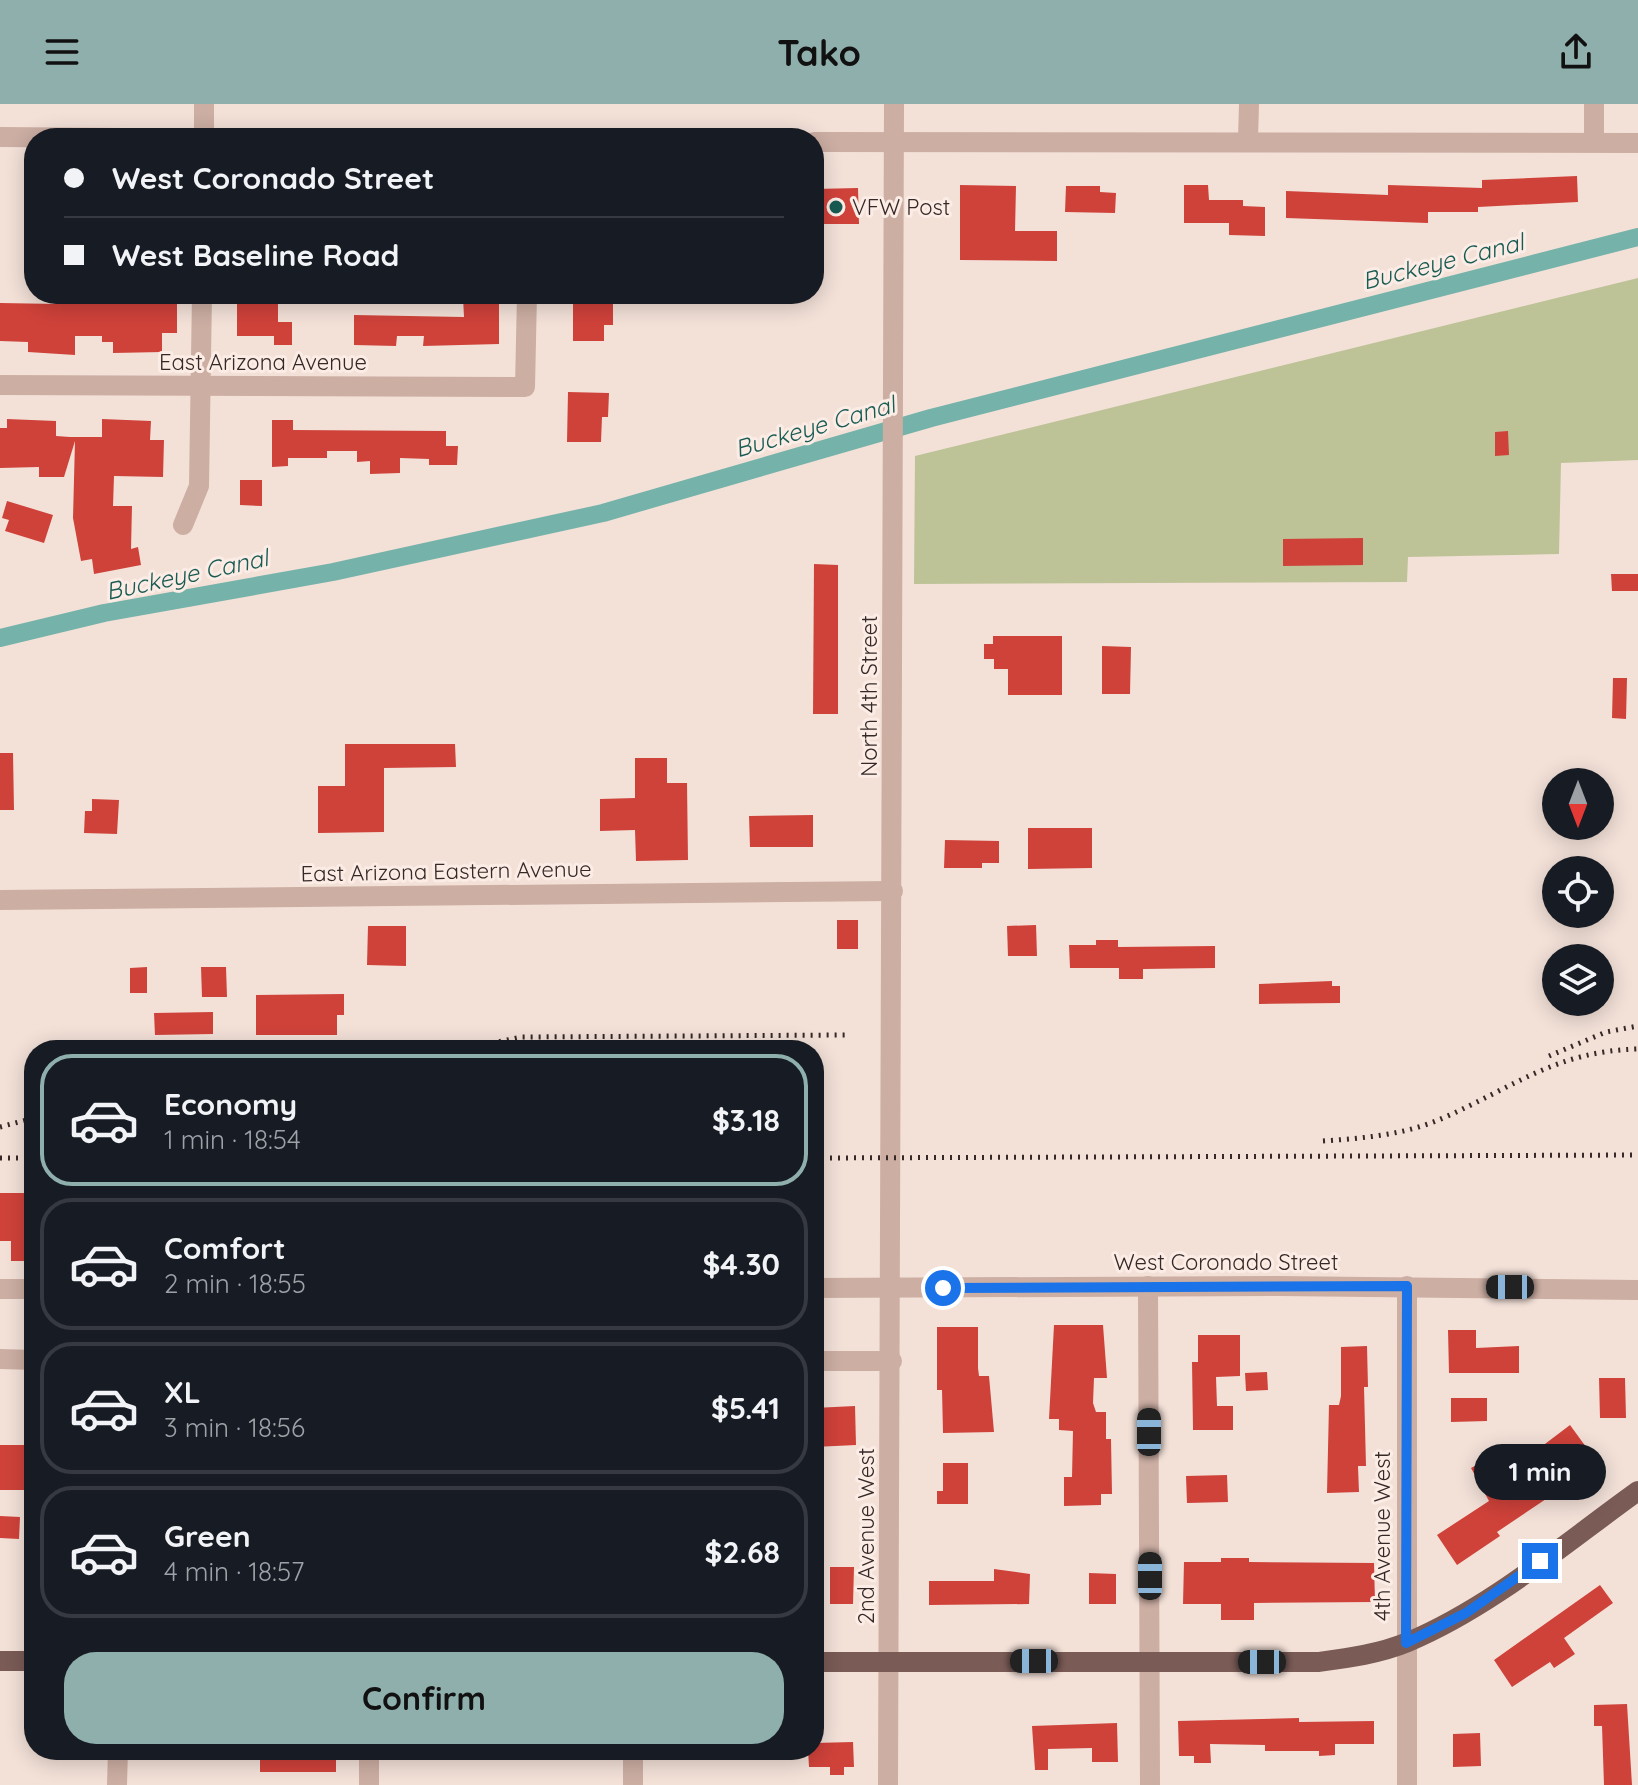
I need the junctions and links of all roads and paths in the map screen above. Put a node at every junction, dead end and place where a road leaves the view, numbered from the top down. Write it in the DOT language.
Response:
graph roads {
  1 [pos="204,104"];
  2 [pos="894,104"];
  3 [pos="1249,104"];
  4 [pos="1594,104"];
  5 [pos="204,128"];
  6 [pos="0,137"];
  7 [pos="24,137"];
  8 [pos="1248,140"];
  9 [pos="824,142"];
  10 [pos="894,142"];
  11 [pos="1594,142"];
  12 [pos="1638,143"];
  13 [pos="202,304"];
  14 [pos="527,304"];
  15 [pos="0,385"];
  16 [pos="201,386"];
  17 [pos="183,525"];
  18 [pos="893,891"];
  19 [pos="0,900"];
  20 [pos="1148,1286"];
  21 [pos="1407,1286"];
  22 [pos="824,1288"];
  23 [pos="891,1288"];
  24 [pos="0,1289"];
  25 [pos="24,1289"];
  26 [pos="1638,1290"];
  27 [pos="0,1359"];
  28 [pos="24,1360"];
  29 [pos="824,1361"];
  30 [pos="892,1361"];
  31 [pos="1638,1491"];
  32 [pos="1406,1643"];
  33 [pos="0,1661"];
  34 [pos="24,1661"];
  35 [pos="1150,1661"];
  36 [pos="824,1662"];
  37 [pos="889,1662"];
  38 [pos="118,1760"];
  39 [pos="369,1760"];
  40 [pos="633,1760"];
  41 [pos="117,1785"];
  42 [pos="369,1785"];
  43 [pos="633,1785"];
  44 [pos="888,1785"];
  45 [pos="1150,1785"];
  46 [pos="1407,1785"];
  1 -- 5 [label="street"];
  2 -- 10 [label="street, North 4th Street"];
  3 -- 8 [label="street"];
  4 -- 11 [label="street"];
  6 -- 7 [label="street"];
  8 -- 10 [label="street"];
  8 -- 11 [label="street"];
  9 -- 10 [label="street"];
  10 -- 18 [label="street, North 4th Street"];
  11 -- 12 [label="street"];
  13 -- 16 [label="street"];
  14 -- 16 [label="street, East Arizona Avenue"];
  15 -- 16 [label="street, East Arizona Avenue"];
  16 -- 17 [label="street"];
  18 -- 19 [label="street, East Arizona Eastern Avenue"];
  18 -- 23 [label="street, North 4th Street"];
  20 -- 21 [label="street, West Coronado Street"];
  20 -- 23 [label="street, West Coronado Street"];
  20 -- 35 [label="street"];
  21 -- 26 [label="street, West Coronado Street"];
  21 -- 32 [label="street, 4th Avenue West"];
  22 -- 23 [label="street, West Coronado Street"];
  23 -- 30 [label="street, 2nd Avenue West"];
  24 -- 25 [label="street"];
  27 -- 28 [label="street"];
  29 -- 30 [label="street"];
  30 -- 37 [label="street, 2nd Avenue West"];
  31 -- 32 [label="main road"];
  32 -- 35 [label="main road"];
  32 -- 46 [label="street, 4th Avenue West"];
  33 -- 34 [label="main road"];
  35 -- 37 [label="main road"];
  35 -- 45 [label="street"];
  36 -- 37 [label="main road"];
  37 -- 44 [label="street, 2nd Avenue West"];
  38 -- 41 [label="street"];
  39 -- 42 [label="street"];
  40 -- 43 [label="street"];
}
